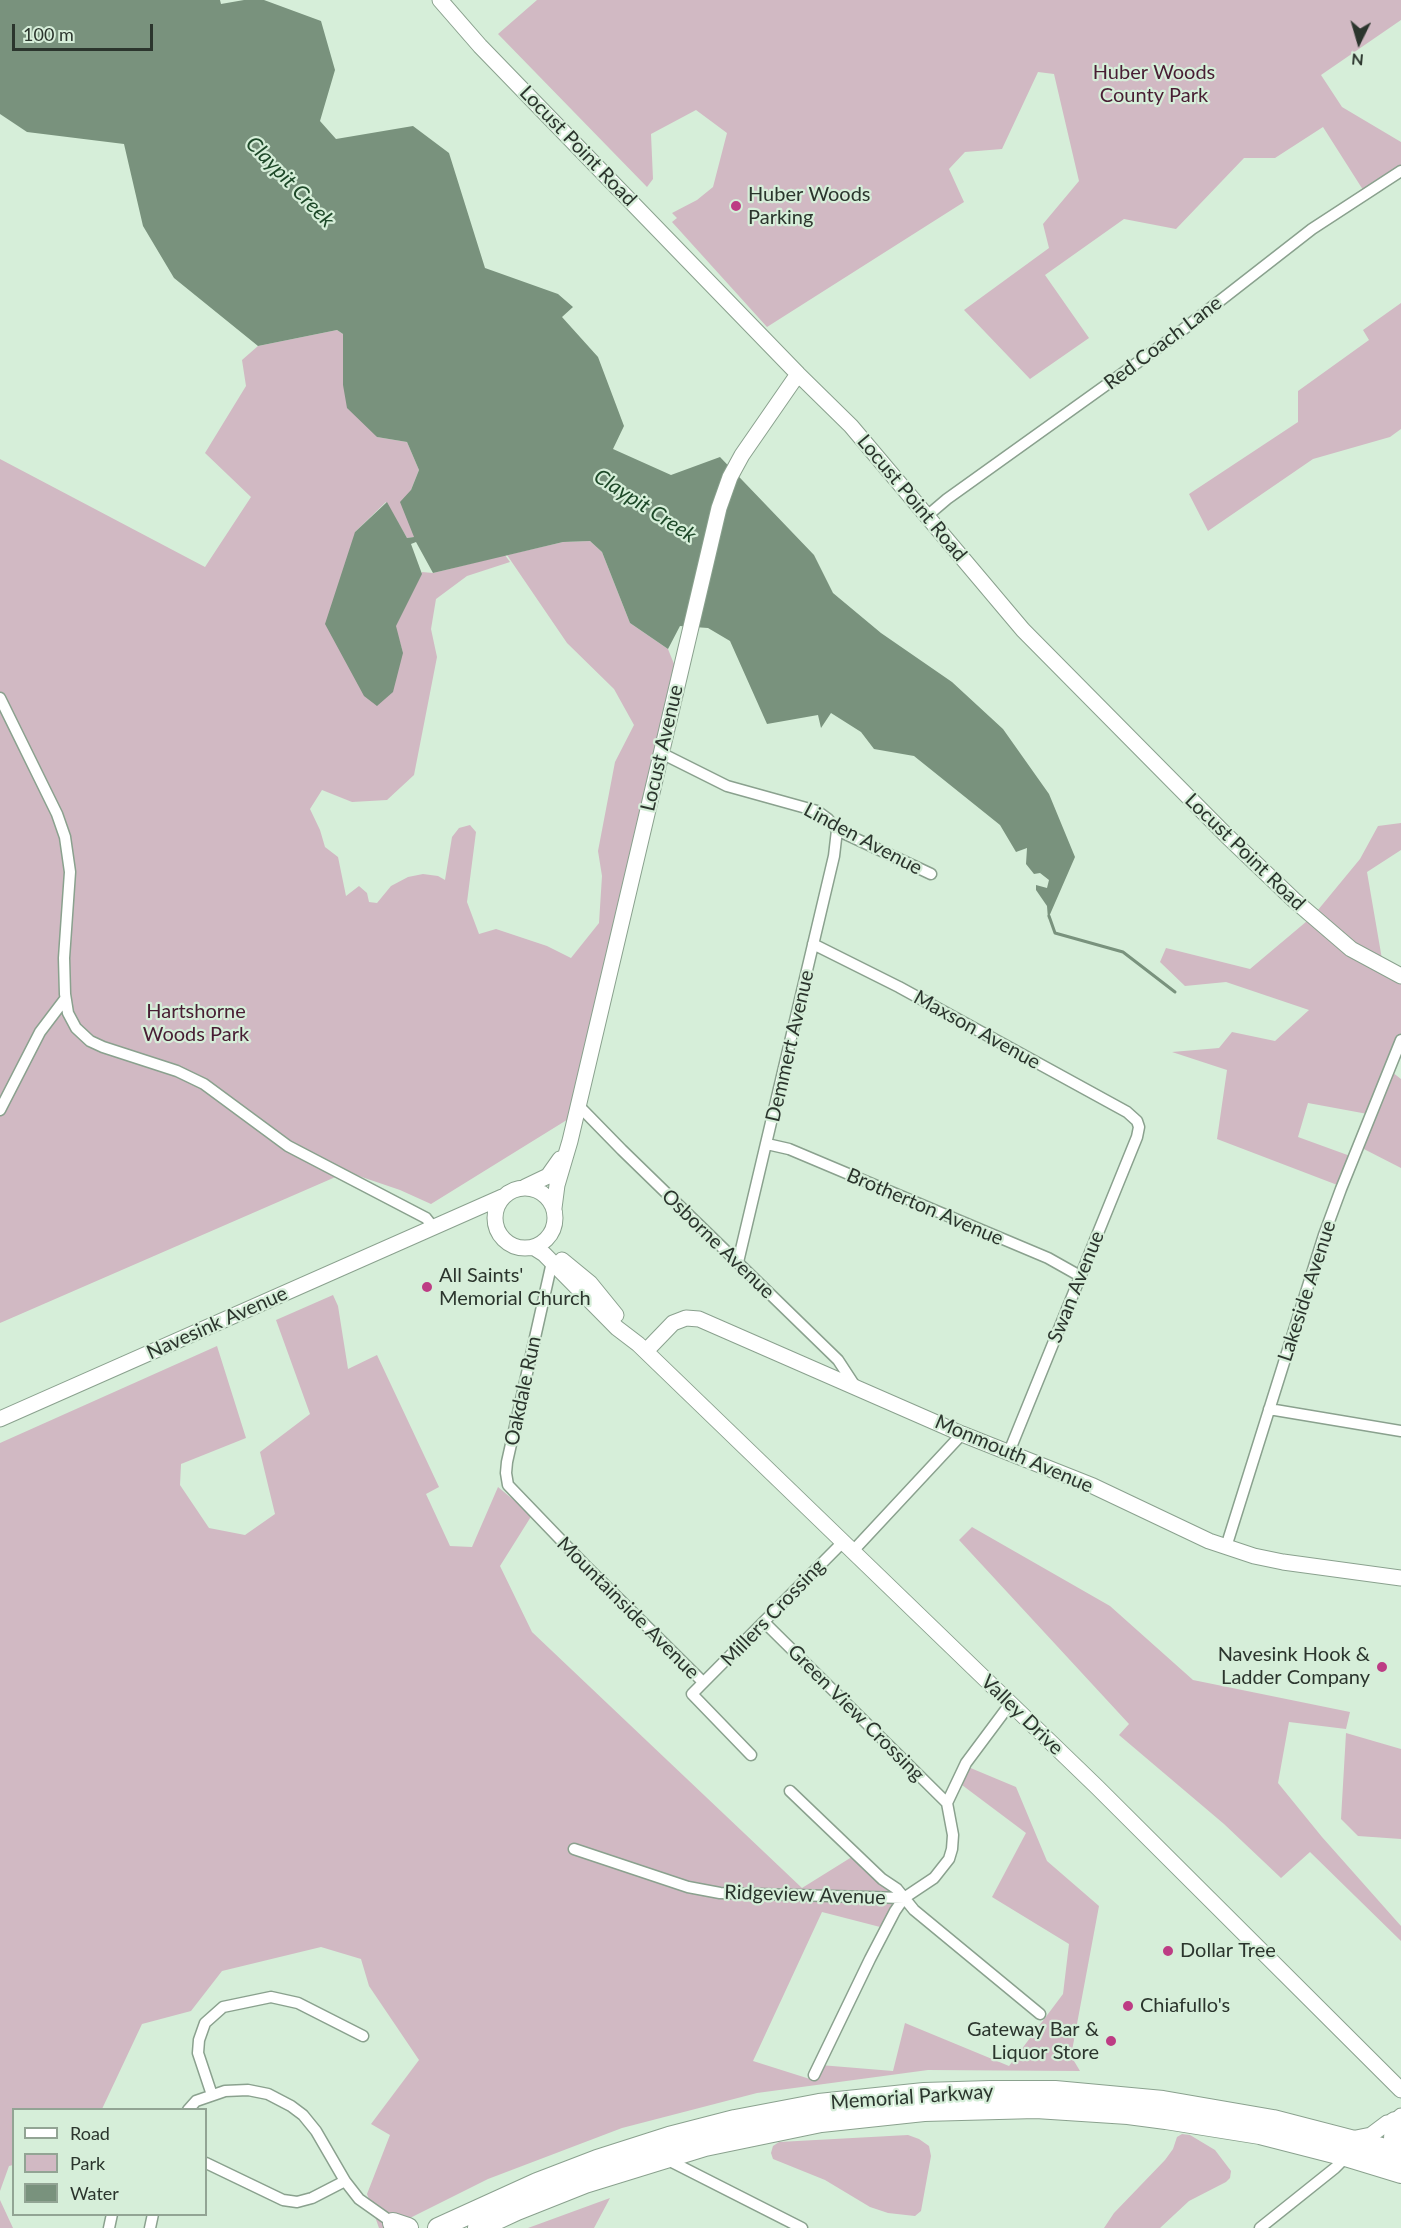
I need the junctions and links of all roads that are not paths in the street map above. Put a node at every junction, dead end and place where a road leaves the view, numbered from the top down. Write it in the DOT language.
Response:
graph roads {
  1 [pos="440,0"];
  2 [pos="1401,171"];
  3 [pos="798,374"];
  4 [pos="927,516"];
  5 [pos="0,698"];
  6 [pos="661,753"];
  7 [pos="837,830"];
  8 [pos="931,874"];
  9 [pos="813,944"];
  10 [pos="1401,976"];
  11 [pos="66,999"];
  12 [pos="1401,1040"];
  13 [pos="578,1105"];
  14 [pos="0,1110"];
  15 [pos="1137,1121"];
  16 [pos="570,1141"];
  17 [pos="767,1144"];
  18 [pos="525,1187"];
  19 [pos="502,1197"];
  20 [pos="554,1208"];
  21 [pos="495,1221"];
  22 [pos="434,1228"];
  23 [pos="549,1236"];
  24 [pos="533,1247"];
  25 [pos="552,1262"];
  26 [pos="738,1262"];
  27 [pos="1080,1276"];
  28 [pos="642,1348"];
  29 [pos="855,1386"];
  30 [pos="1269,1409"];
  31 [pos="0,1419"];
  32 [pos="1401,1431"];
  33 [pos="962,1434"];
  34 [pos="1010,1452"];
  35 [pos="508,1485"];
  36 [pos="847,1547"];
  37 [pos="1226,1547"];
  38 [pos="1401,1578"];
  39 [pos="765,1623"];
  40 [pos="703,1682"];
  41 [pos="1010,1704"];
  42 [pos="751,1755"];
  43 [pos="790,1791"];
  44 [pos="947,1803"];
  45 [pos="574,1850"];
  46 [pos="904,1898"];
  47 [pos="1040,2014"];
  48 [pos="363,2036"];
  49 [pos="814,2074"];
  50 [pos="1401,2090"];
  51 [pos="212,2095"];
  52 [pos="189,2108"];
  53 [pos="1398,2119"];
  54 [pos="1345,2147"];
  55 [pos="1401,2152"];
  56 [pos="663,2157"];
  57 [pos="207,2163"];
  58 [pos="1401,2173"];
  59 [pos="345,2181"];
  60 [pos="399,2226"];
  61 [pos="438,2228"];
  62 [pos="478,2228"];
  63 [pos="802,2228"];
  64 [pos="1260,2228"];
  1 -- 3 [label="street, Locust Point Road"];
  2 -- 4 [label="street, Red Coach Lane"];
  3 -- 4 [label="street, Locust Point Road"];
  3 -- 6 [label="street, Locust Avenue"];
  4 -- 10 [label="street, Locust Point Road"];
  5 -- 11 [label="street"];
  6 -- 7 [label="street, Linden Avenue"];
  6 -- 13 [label="street, Locust Avenue"];
  7 -- 8 [label="street, Linden Avenue"];
  7 -- 9 [label="street, Demmert Avenue"];
  9 -- 15 [label="street, Maxson Avenue"];
  9 -- 17 [label="street, Demmert Avenue"];
  11 -- 14 [label="street"];
  11 -- 22 [label="street"];
  12 -- 30 [label="street, Lakeside Avenue"];
  13 -- 16 [label="street, Locust Avenue"];
  13 -- 26 [label="street, Osborne Avenue"];
  15 -- 27 [label="street, Swan Avenue"];
  16 -- 18 [label="street, Locust Avenue"];
  16 -- 20 [label="street, Locust Avenue"];
  17 -- 26 [label="street, Demmert Avenue"];
  17 -- 27 [label="street, Brotherton Avenue"];
  18 -- 19 [label="street"];
  18 -- 20 [label="street"];
  19 -- 21 [label="street"];
  19 -- 22 [label="street, Navesink Avenue"];
  20 -- 23 [label="street"];
  21 -- 22 [label="street, Navesink Avenue"];
  21 -- 24 [label="street"];
  22 -- 31 [label="street, Navesink Avenue"];
  23 -- 24 [label="street"];
  23 -- 28 [label="street, Valley Drive"];
  24 -- 25 [label="street, Valley Drive"];
  25 -- 28 [label="street, Valley Drive"];
  25 -- 35 [label="street, Oakdale Run"];
  26 -- 29 [label="street, Osborne Avenue"];
  27 -- 34 [label="street, Swan Avenue"];
  28 -- 29 [label="street, Monmouth Avenue"];
  28 -- 36 [label="street, Valley Drive"];
  29 -- 33 [label="street, Monmouth Avenue"];
  30 -- 32 [label="street"];
  30 -- 37 [label="street, Lakeside Avenue"];
  33 -- 34 [label="street, Monmouth Avenue"];
  33 -- 36 [label="street, Millers Crossing"];
  34 -- 37 [label="street, Monmouth Avenue"];
  35 -- 40 [label="street, Mountainside Avenue"];
  36 -- 39 [label="street, Millers Crossing"];
  36 -- 41 [label="street, Valley Drive"];
  37 -- 38 [label="street, Monmouth Avenue"];
  39 -- 40 [label="street, Millers Crossing"];
  39 -- 44 [label="street, Green View Crossing"];
  40 -- 42 [label="street, Mountainside Avenue"];
  41 -- 44 [label="street"];
  41 -- 50 [label="street, Valley Drive"];
  43 -- 46 [label="street"];
  44 -- 46 [label="street, Ridgeview Avenue"];
  45 -- 46 [label="street, Ridgeview Avenue"];
  46 -- 47 [label="street"];
  46 -- 49 [label="street"];
  48 -- 51 [label="street"];
  51 -- 52 [label="street"];
  51 -- 59 [label="street"];
  53 -- 54 [label="street"];
  53 -- 55 [label="highway"];
  54 -- 55 [label="highway, Memorial Parkway"];
  54 -- 56 [label="highway, Memorial Parkway"];
  54 -- 58 [label="highway, Memorial Parkway"];
  54 -- 61 [label="highway, Memorial Parkway"];
  54 -- 64 [label="street"];
  56 -- 62 [label="highway, Memorial Parkway"];
  56 -- 63 [label="street"];
  57 -- 59 [label="street"];
  59 -- 60 [label="street"];
}
